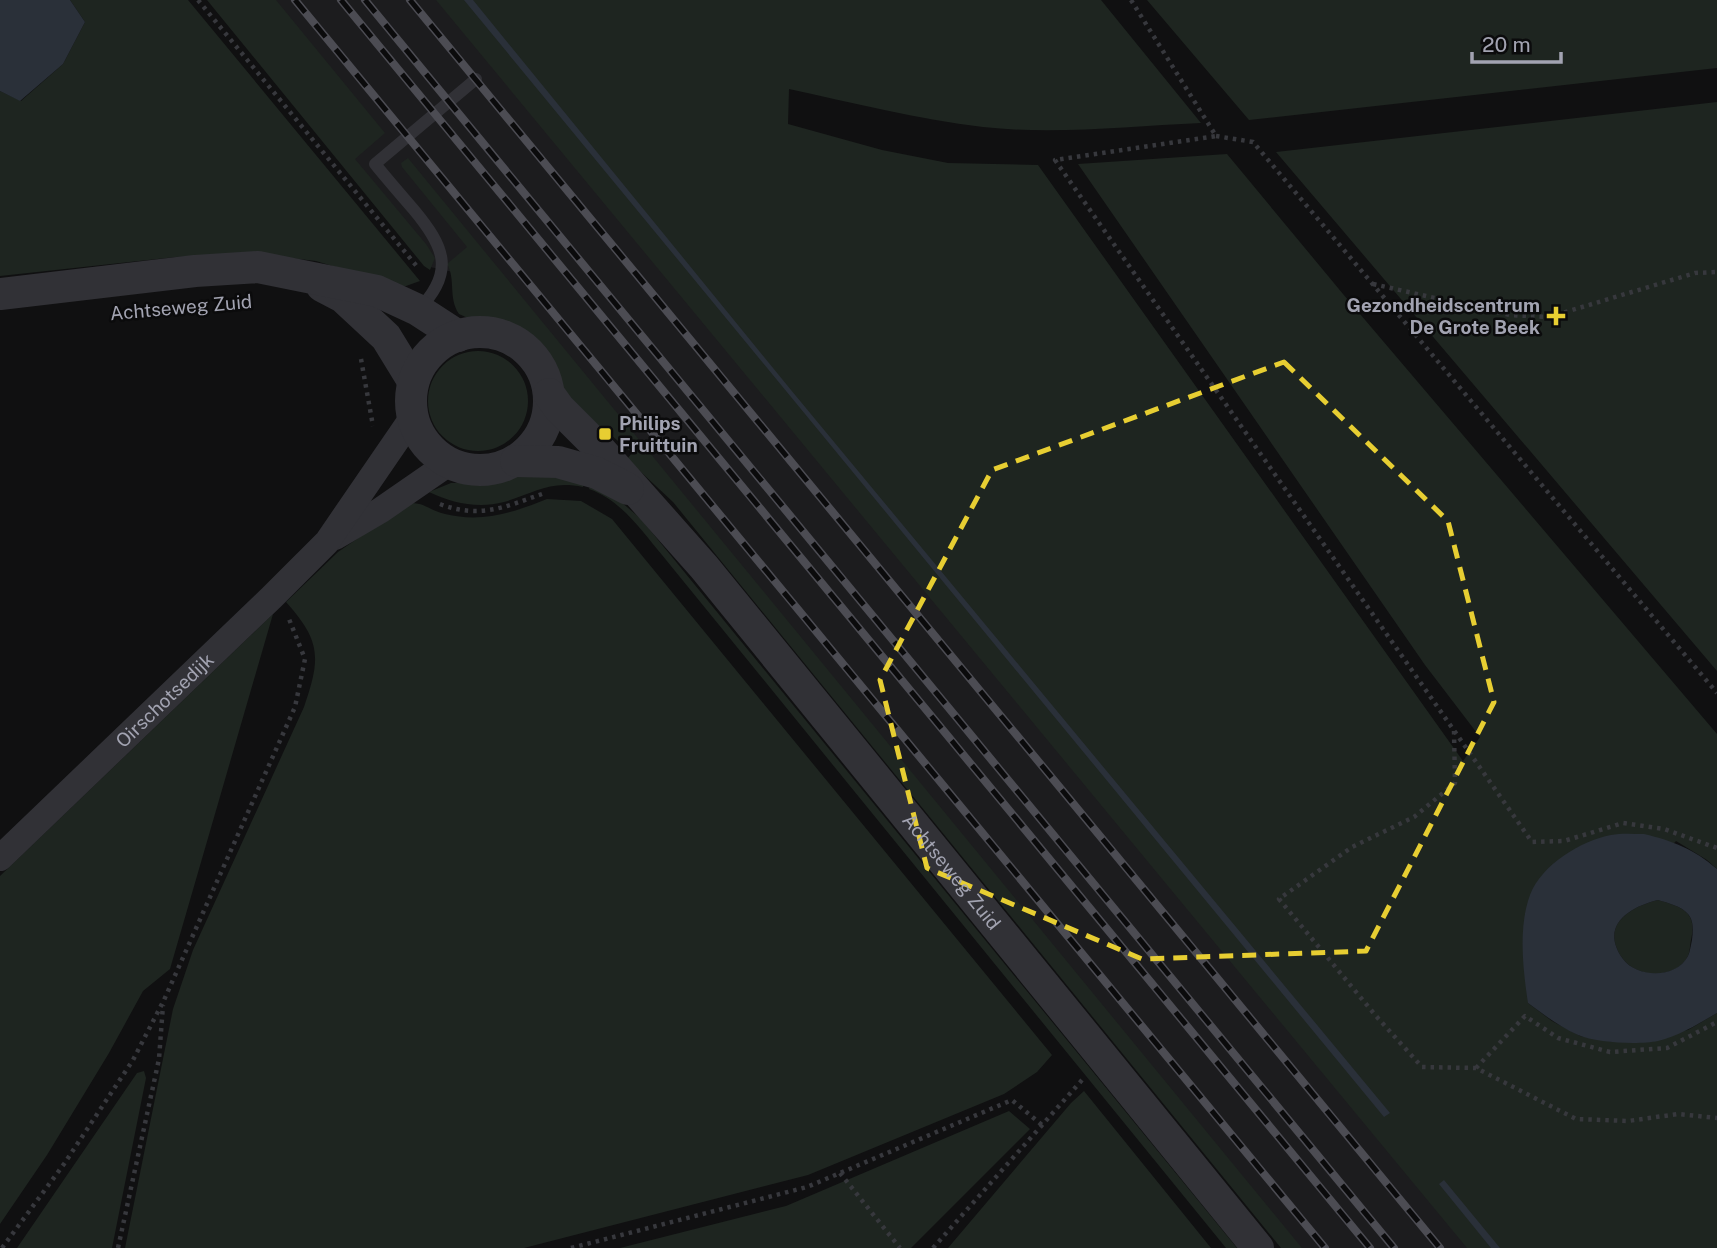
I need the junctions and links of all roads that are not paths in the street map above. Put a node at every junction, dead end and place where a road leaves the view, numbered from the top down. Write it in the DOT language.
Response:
graph roads {
  1 [pos="476,79"];
  2 [pos="298,274"];
  3 [pos="0,294"];
  4 [pos="418,310"];
  5 [pos="458,336"];
  6 [pos="413,382"];
  7 [pos="549,394"];
  8 [pos="412,418"];
  9 [pos="516,461"];
  10 [pos="449,463"];
  11 [pos="644,497"];
  12 [pos="327,542"];
  13 [pos="0,858"];
  14 [pos="1258,1248"];
  1 -- 4 [label="lane"];
  2 -- 3 [label="street, Achtseweg Zuid"];
  2 -- 4 [label="street, Achtseweg Zuid"];
  2 -- 6 [label="street, Achtseweg Zuid"];
  4 -- 5 [label="street, Achtseweg Zuid"];
  5 -- 6 [label="street"];
  5 -- 7 [label="street"];
  6 -- 8 [label="street"];
  7 -- 9 [label="street"];
  7 -- 11 [label="street, Achtseweg Zuid"];
  8 -- 10 [label="street"];
  8 -- 12 [label="street, Oirschotsedijk"];
  9 -- 10 [label="street"];
  9 -- 11 [label="street, Achtseweg Zuid"];
  10 -- 12 [label="street, Oirschotsedijk"];
  11 -- 14 [label="street, Achtseweg Zuid"];
  12 -- 13 [label="street, Oirschotsedijk"];
}
